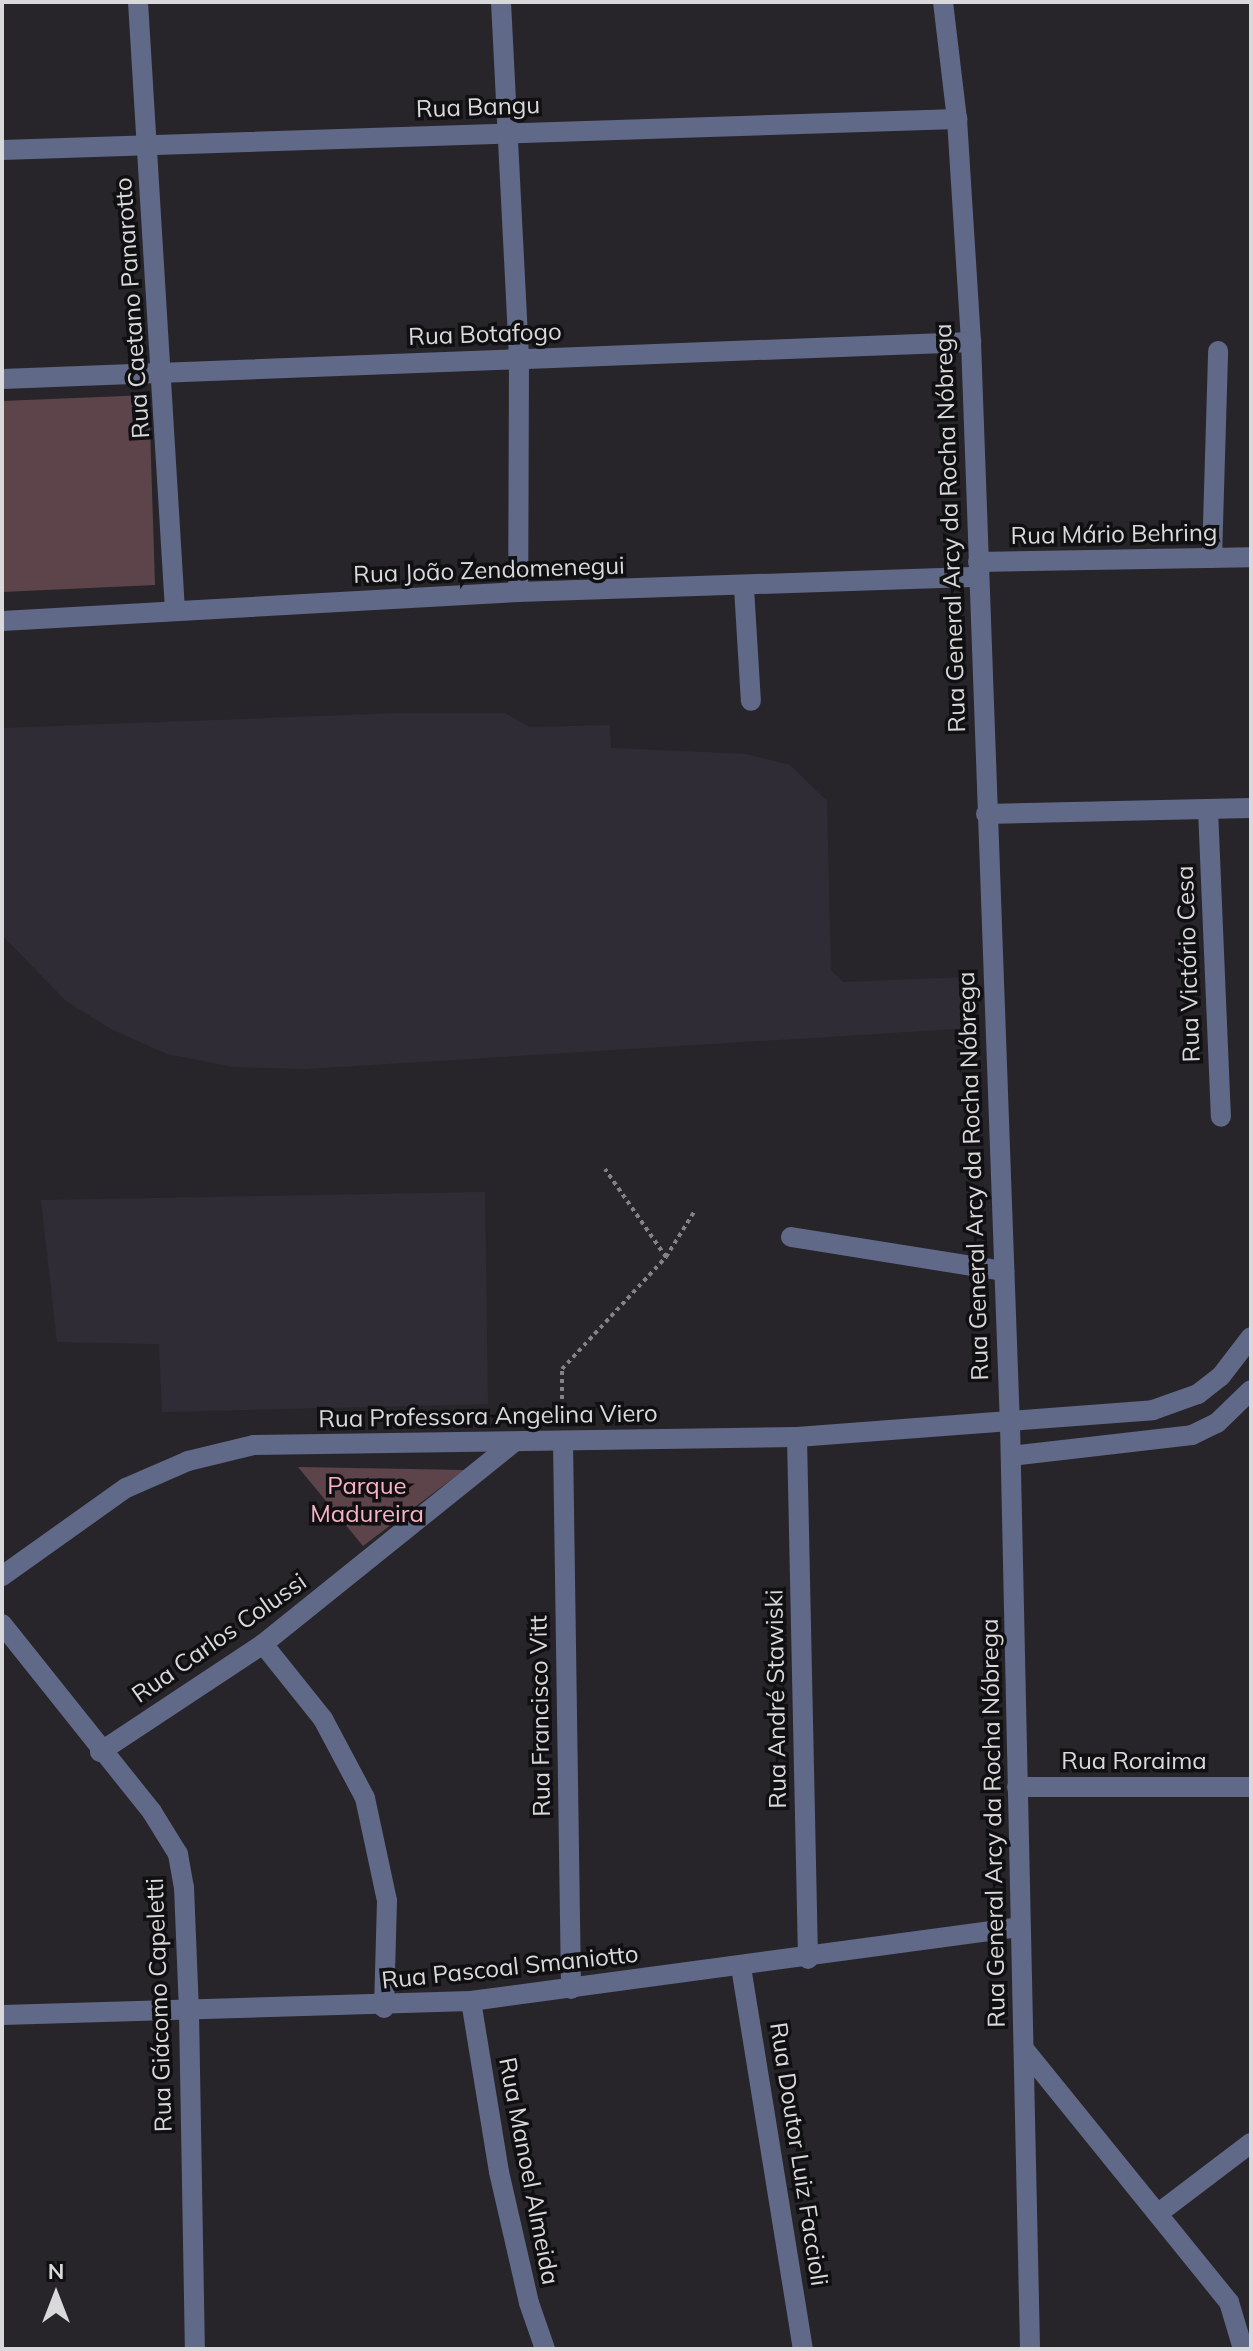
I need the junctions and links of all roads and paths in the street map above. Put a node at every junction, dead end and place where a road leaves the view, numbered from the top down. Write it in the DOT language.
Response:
graph roads {
  1 [pos="138,2"];
  2 [pos="501,2"];
  3 [pos="943,2"];
  4 [pos="957,119"];
  5 [pos="507,132"];
  6 [pos="147,146"];
  7 [pos="2,150"];
  8 [pos="971,342"];
  9 [pos="1218,351"];
  10 [pos="519,359"];
  11 [pos="164,372"];
  12 [pos="2,379"];
  13 [pos="1251,557"];
  14 [pos="1212,558"];
  15 [pos="978,570"];
  16 [pos="744,588"];
  17 [pos="518,592"];
  18 [pos="175,611"];
  19 [pos="2,621"];
  20 [pos="751,701"];
  21 [pos="1251,808"];
  22 [pos="1208,809"];
  23 [pos="986,814"];
  24 [pos="1221,1117"];
  25 [pos="605,1169"];
  26 [pos="694,1212"];
  27 [pos="791,1237"];
  28 [pos="666,1257"];
  29 [pos="1004,1271"];
  30 [pos="1251,1337"];
  31 [pos="1235,1361"];
  32 [pos="1250,1395"];
  33 [pos="1153,1410"];
  34 [pos="1010,1424"];
  35 [pos="797,1437"];
  36 [pos="563,1441"];
  37 [pos="514,1442"];
  38 [pos="1161,1442"];
  39 [pos="1011,1456"];
  40 [pos="2,1576"];
  41 [pos="2,1624"];
  42 [pos="263,1644"];
  43 [pos="100,1752"];
  44 [pos="1017,1787"];
  45 [pos="1251,1787"];
  46 [pos="1020,1927"];
  47 [pos="808,1959"];
  48 [pos="741,1967"];
  49 [pos="571,1989"];
  50 [pos="471,2001"];
  51 [pos="384,2008"];
  52 [pos="189,2012"];
  53 [pos="2,2015"];
  54 [pos="1024,2049"];
  55 [pos="1251,2143"];
  56 [pos="1160,2212"];
  57 [pos="1246,2346"];
  58 [pos="195,2349"];
  59 [pos="545,2349"];
  60 [pos="803,2349"];
  61 [pos="1030,2349"];
  1 -- 6 [label="street, Rua Caetano Panarotto"];
  2 -- 5 [label="street"];
  3 -- 4 [label="street, Rua General Arcy da Rocha Nóbrega"];
  4 -- 5 [label="street, Rua Bangu"];
  4 -- 8 [label="street, Rua General Arcy da Rocha Nóbrega"];
  5 -- 6 [label="street, Rua Bangu"];
  5 -- 10 [label="street"];
  6 -- 7 [label="street, Rua Bangu"];
  6 -- 11 [label="street, Rua Caetano Panarotto"];
  8 -- 10 [label="street, Rua Botafogo"];
  8 -- 15 [label="street, Rua General Arcy da Rocha Nóbrega"];
  9 -- 14 [label="street"];
  10 -- 11 [label="street, Rua Botafogo"];
  10 -- 17 [label="street"];
  11 -- 12 [label="street, Rua Botafogo"];
  11 -- 18 [label="street, Rua Caetano Panarotto"];
  13 -- 14 [label="street, Rua Mário Behring"];
  14 -- 15 [label="street, Rua Mário Behring"];
  15 -- 16 [label="street, Rua João Zendomenegui"];
  15 -- 23 [label="street, Rua General Arcy da Rocha Nóbrega"];
  16 -- 17 [label="street, Rua João Zendomenegui"];
  16 -- 20 [label="street"];
  17 -- 18 [label="street, Rua João Zendomenegui"];
  18 -- 19 [label="street, Rua João Zendomenegui"];
  21 -- 22 [label="street"];
  22 -- 23 [label="street"];
  22 -- 24 [label="street, Rua Victório Cesa"];
  23 -- 29 [label="street, Rua General Arcy da Rocha Nóbrega"];
  25 -- 28 [label="path"];
  26 -- 28 [label="path"];
  27 -- 29 [label="street"];
  28 -- 36 [label="path"];
  29 -- 34 [label="street, Rua General Arcy da Rocha Nóbrega"];
  30 -- 31 [label="street, Rua Professora Angelina Viero"];
  31 -- 32 [label="street"];
  31 -- 33 [label="street, Rua Professora Angelina Viero"];
  32 -- 38 [label="street"];
  33 -- 34 [label="street, Rua Professora Angelina Viero"];
  33 -- 38 [label="street"];
  34 -- 35 [label="street, Rua Professora Angelina Viero"];
  34 -- 39 [label="street, Rua General Arcy da Rocha Nóbrega"];
  35 -- 36 [label="street, Rua Professora Angelina Viero"];
  35 -- 47 [label="street, Rua André Stawiski"];
  36 -- 37 [label="street, Rua Professora Angelina Viero"];
  36 -- 49 [label="street, Rua Francisco Vitt"];
  37 -- 40 [label="street, Rua Professora Angelina Viero"];
  37 -- 42 [label="street, Rua Carlos Colussi"];
  38 -- 39 [label="street"];
  39 -- 44 [label="street, Rua General Arcy da Rocha Nóbrega"];
  41 -- 43 [label="street, Rua Giácomo Capeletti"];
  42 -- 43 [label="street, Rua Carlos Colussi"];
  42 -- 51 [label="street"];
  43 -- 52 [label="street, Rua Giácomo Capeletti"];
  44 -- 45 [label="street, Rua Roraima"];
  44 -- 46 [label="street, Rua General Arcy da Rocha Nóbrega"];
  46 -- 47 [label="street, Rua Pascoal Smaniotto"];
  46 -- 54 [label="street, Rua General Arcy da Rocha Nóbrega"];
  47 -- 48 [label="street, Rua Pascoal Smaniotto"];
  48 -- 49 [label="street, Rua Pascoal Smaniotto"];
  48 -- 60 [label="street, Rua Doutor Luiz Faccioli"];
  49 -- 50 [label="street, Rua Pascoal Smaniotto"];
  50 -- 51 [label="street, Rua Pascoal Smaniotto"];
  50 -- 59 [label="street, Rua Manoel Almeida"];
  51 -- 52 [label="street, Rua Pascoal Smaniotto"];
  52 -- 53 [label="street, Rua Pascoal Smaniotto"];
  52 -- 58 [label="street, Rua Giácomo Capeletti"];
  54 -- 56 [label="street"];
  54 -- 61 [label="street, Rua General Arcy da Rocha Nóbrega"];
  55 -- 56 [label="street"];
  56 -- 57 [label="street"];
}
